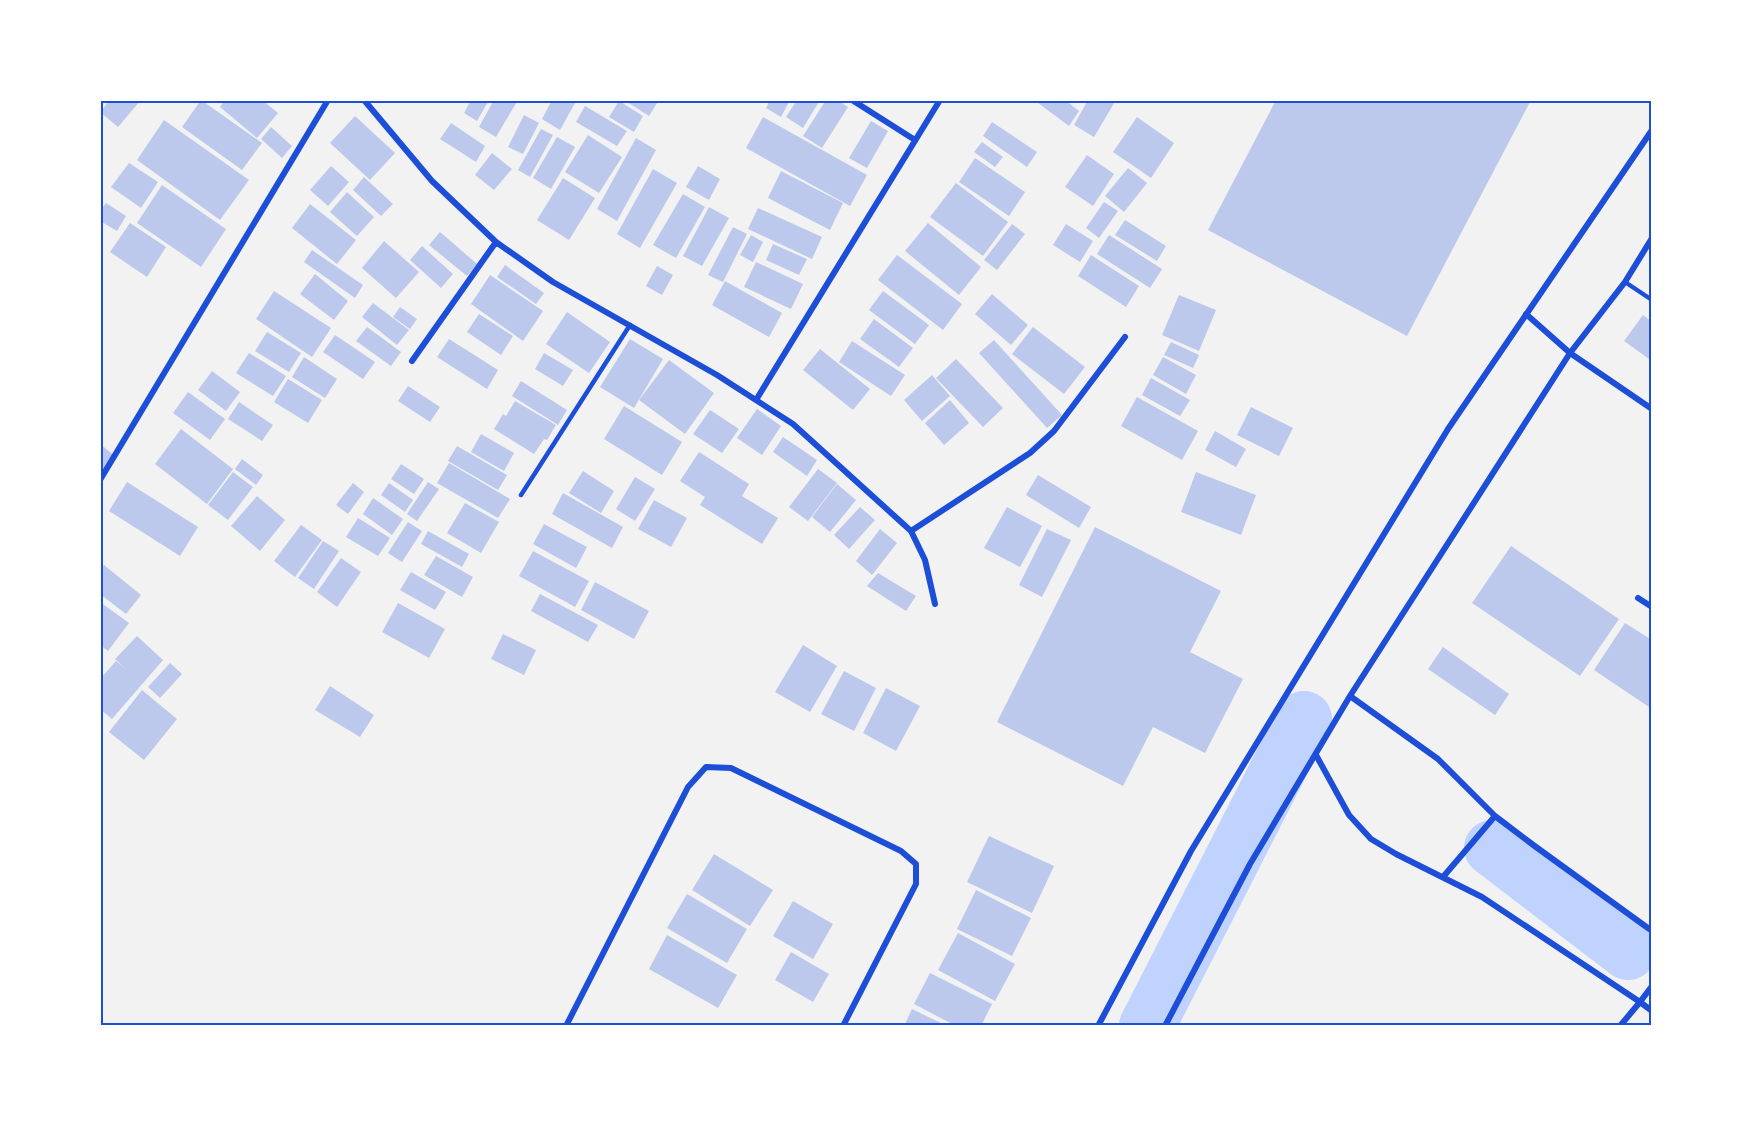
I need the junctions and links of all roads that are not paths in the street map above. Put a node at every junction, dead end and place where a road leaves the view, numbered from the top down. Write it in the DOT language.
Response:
graph roads {
  1 [pos="328,100"];
  2 [pos="364,100"];
  3 [pos="852,100"];
  4 [pos="940,100"];
  5 [pos="1652,130"];
  6 [pos="915,140"];
  7 [pos="1652,238"];
  8 [pos="496,242"];
  9 [pos="1625,282"];
  10 [pos="1652,300"];
  11 [pos="1526,314"];
  12 [pos="630,326"];
  13 [pos="1125,337"];
  14 [pos="1570,353"];
  15 [pos="412,361"];
  16 [pos="756,400"];
  17 [pos="1652,409"];
  18 [pos="100,480"];
  19 [pos="521,495"];
  20 [pos="911,531"];
  21 [pos="1638,598"];
  22 [pos="935,604"];
  23 [pos="1652,607"];
  24 [pos="1350,696"];
  25 [pos="1316,755"];
  26 [pos="1495,816"];
  27 [pos="1443,877"];
  28 [pos="1652,931"];
  29 [pos="1652,986"];
  30 [pos="1640,1002"];
  31 [pos="1652,1011"];
  32 [pos="566,1026"];
  33 [pos="843,1026"];
  34 [pos="1098,1026"];
  35 [pos="1165,1026"];
  36 [pos="1620,1026"];
  1 -- 18 [label="street"];
  2 -- 8 [label="street"];
  3 -- 6 [label="street"];
  4 -- 6 [label="street"];
  5 -- 11 [label="street"];
  6 -- 16 [label="street"];
  7 -- 9 [label="street"];
  8 -- 12 [label="street"];
  8 -- 15 [label="street"];
  9 -- 10 [label="lane"];
  9 -- 14 [label="street"];
  11 -- 14 [label="street"];
  11 -- 34 [label="street"];
  12 -- 16 [label="street"];
  12 -- 19 [label="lane"];
  13 -- 20 [label="street"];
  14 -- 17 [label="street"];
  14 -- 24 [label="street"];
  16 -- 20 [label="street"];
  20 -- 22 [label="street"];
  21 -- 23 [label="street"];
  24 -- 25 [label="street"];
  24 -- 26 [label="street"];
  25 -- 27 [label="street"];
  25 -- 35 [label="street"];
  26 -- 27 [label="street"];
  26 -- 28 [label="street"];
  27 -- 30 [label="street"];
  29 -- 30 [label="street"];
  30 -- 31 [label="street"];
  30 -- 36 [label="street"];
  32 -- 33 [label="street"];
}
